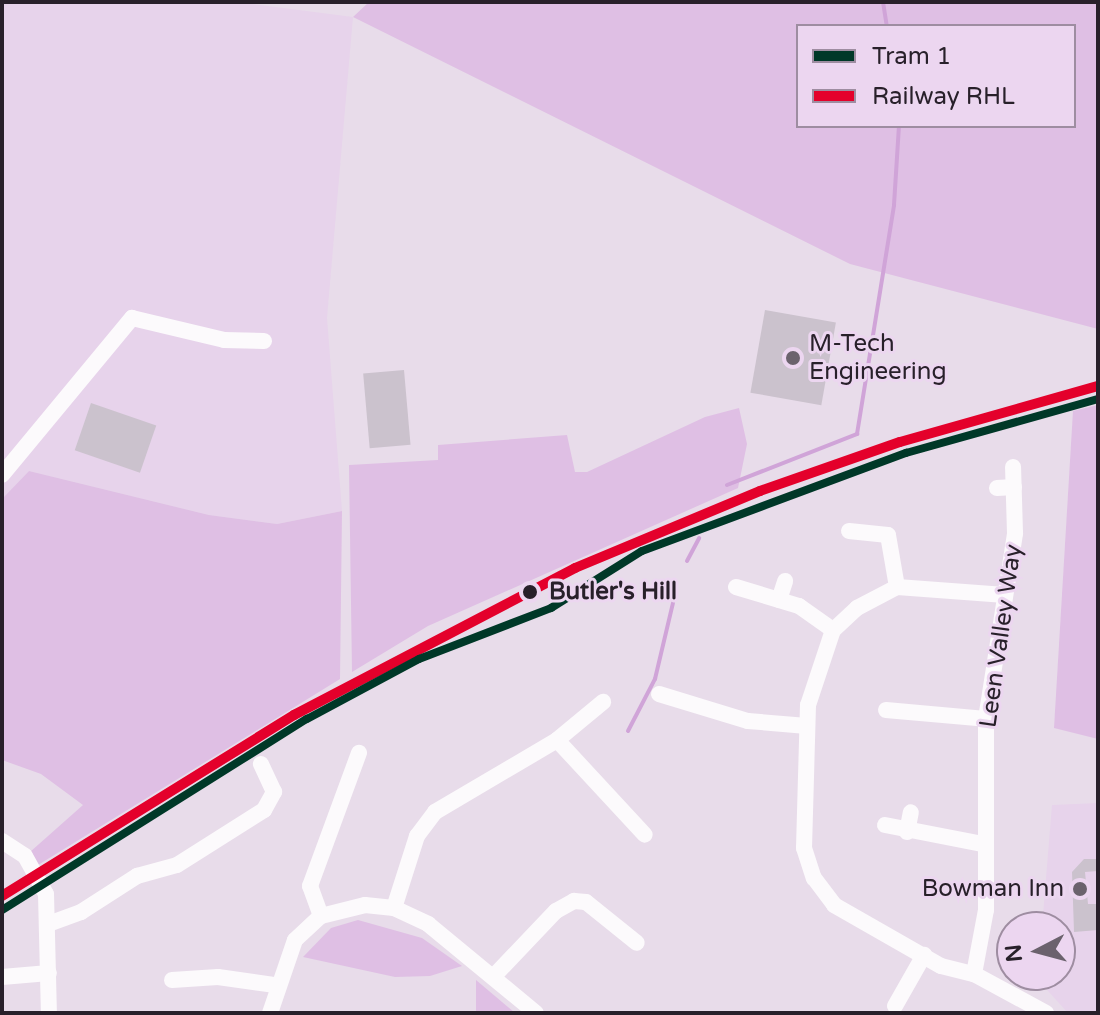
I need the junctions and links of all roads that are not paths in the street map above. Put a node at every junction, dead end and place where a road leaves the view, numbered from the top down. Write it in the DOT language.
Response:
graph roads {
  1 [pos="264,341"];
  2 [pos="1013,467"];
  3 [pos="2,475"];
  4 [pos="849,531"];
  5 [pos="785,581"];
  6 [pos="736,587"];
  7 [pos="897,587"];
  8 [pos="1005,595"];
  9 [pos="779,600"];
  10 [pos="833,630"];
  11 [pos="659,694"];
  12 [pos="603,702"];
  13 [pos="886,710"];
  14 [pos="986,719"];
  15 [pos="807,726"];
  16 [pos="557,740"];
  17 [pos="359,753"];
  18 [pos="261,764"];
  19 [pos="911,812"];
  20 [pos="885,825"];
  21 [pos="907,832"];
  22 [pos="645,835"];
  23 [pos="2,841"];
  24 [pos="983,844"];
  25 [pos="394,908"];
  26 [pos="321,916"];
  27 [pos="51,923"];
  28 [pos="637,943"];
  29 [pos="924,955"];
  30 [pos="49,973"];
  31 [pos="974,974"];
  32 [pos="494,976"];
  33 [pos="2,977"];
  34 [pos="172,980"];
  35 [pos="275,985"];
  36 [pos="895,1006"];
  37 [pos="49,1013"];
  38 [pos="270,1013"];
  39 [pos="536,1013"];
  40 [pos="1046,1013"];
  1 -- 3 [label="street"];
  2 -- 8 [label="street, Leen Valley Way"];
  4 -- 7 [label="street"];
  5 -- 9 [label="street"];
  6 -- 9 [label="street"];
  7 -- 8 [label="street"];
  7 -- 10 [label="street"];
  8 -- 14 [label="street, Leen Valley Way"];
  9 -- 10 [label="street"];
  10 -- 15 [label="street"];
  11 -- 15 [label="street"];
  12 -- 16 [label="street"];
  13 -- 14 [label="street"];
  14 -- 24 [label="street, Leen Valley Way"];
  15 -- 29 [label="street"];
  16 -- 22 [label="street"];
  16 -- 25 [label="street"];
  17 -- 26 [label="street"];
  18 -- 27 [label="street"];
  19 -- 21 [label="street"];
  20 -- 21 [label="street"];
  21 -- 24 [label="street"];
  23 -- 27 [label="street"];
  24 -- 31 [label="street, Leen Valley Way"];
  25 -- 26 [label="street"];
  25 -- 32 [label="street"];
  26 -- 35 [label="street"];
  27 -- 30 [label="street"];
  28 -- 32 [label="street"];
  29 -- 31 [label="street"];
  29 -- 36 [label="street"];
  30 -- 33 [label="street"];
  30 -- 37 [label="street"];
  31 -- 40 [label="street"];
  32 -- 39 [label="street"];
  34 -- 35 [label="street"];
  35 -- 38 [label="street"];
}
